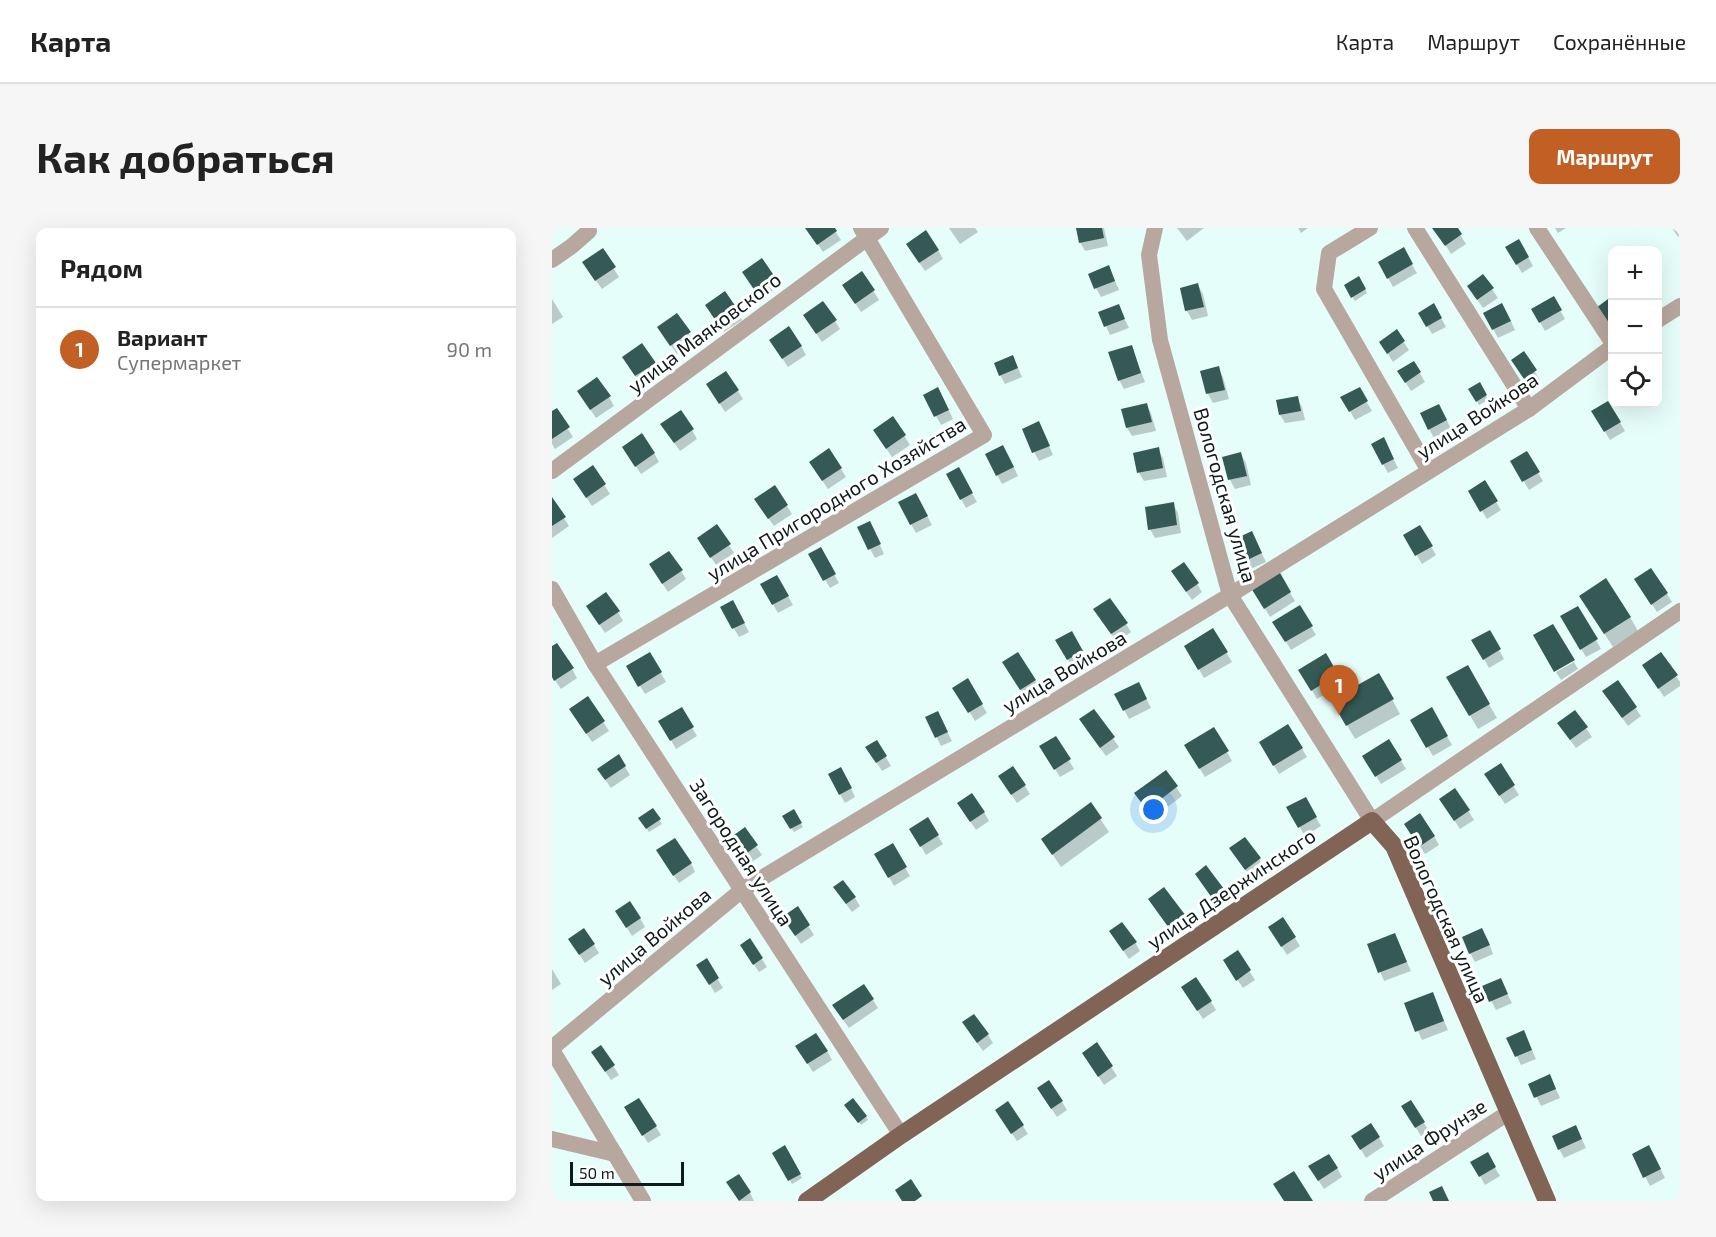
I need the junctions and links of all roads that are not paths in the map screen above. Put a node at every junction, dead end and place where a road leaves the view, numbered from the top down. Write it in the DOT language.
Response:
graph roads {
  1 [pos="588,228"];
  2 [pos="881,228"];
  3 [pos="1155,228"];
  4 [pos="1370,228"];
  5 [pos="1415,228"];
  6 [pos="1537,228"];
  7 [pos="863,233"];
  8 [pos="552,260"];
  9 [pos="1680,306"];
  10 [pos="1662,317"];
  11 [pos="1608,336"];
  12 [pos="1608,350"];
  13 [pos="1529,409"];
  14 [pos="552,471"];
  15 [pos="1429,471"];
  16 [pos="552,589"];
  17 [pos="1230,595"];
  18 [pos="1680,612"];
  19 [pos="595,664"];
  20 [pos="1372,821"];
  21 [pos="742,890"];
  22 [pos="552,1049"];
  23 [pos="1508,1113"];
  24 [pos="901,1135"];
  25 [pos="552,1139"];
  26 [pos="615,1154"];
  27 [pos="643,1201"];
  28 [pos="807,1201"];
  29 [pos="1372,1201"];
  30 [pos="1547,1201"];
  1 -- 8 [label="street"];
  2 -- 7 [label="street, улица Маяковского"];
  3 -- 17 [label="street, Вологодская улица"];
  4 -- 15 [label="street"];
  5 -- 13 [label="street"];
  6 -- 11 [label="street"];
  7 -- 14 [label="street, улица Маяковского"];
  7 -- 19 [label="street, улица Пригородного Хозяйства"];
  9 -- 10 [label="street"];
  12 -- 13 [label="street, улица Войкова"];
  13 -- 15 [label="street, улица Войкова"];
  15 -- 17 [label="street, улица Войкова"];
  16 -- 19 [label="street, Загородная улица"];
  17 -- 20 [label="street, Вологодская улица"];
  17 -- 21 [label="street, улица Войкова"];
  18 -- 20 [label="street, улица Дзержинского"];
  19 -- 21 [label="street, Загородная улица"];
  20 -- 23 [label="main road, Вологодская улица"];
  20 -- 24 [label="main road, улица Дзержинского"];
  21 -- 22 [label="street, улица Войкова"];
  21 -- 24 [label="street, Загородная улица"];
  22 -- 26 [label="street"];
  23 -- 29 [label="street, улица Фрунзе"];
  23 -- 30 [label="main road, Вологодская улица"];
  24 -- 28 [label="main road, улица Дзержинского"];
  25 -- 26 [label="street"];
  26 -- 27 [label="street"];
}
